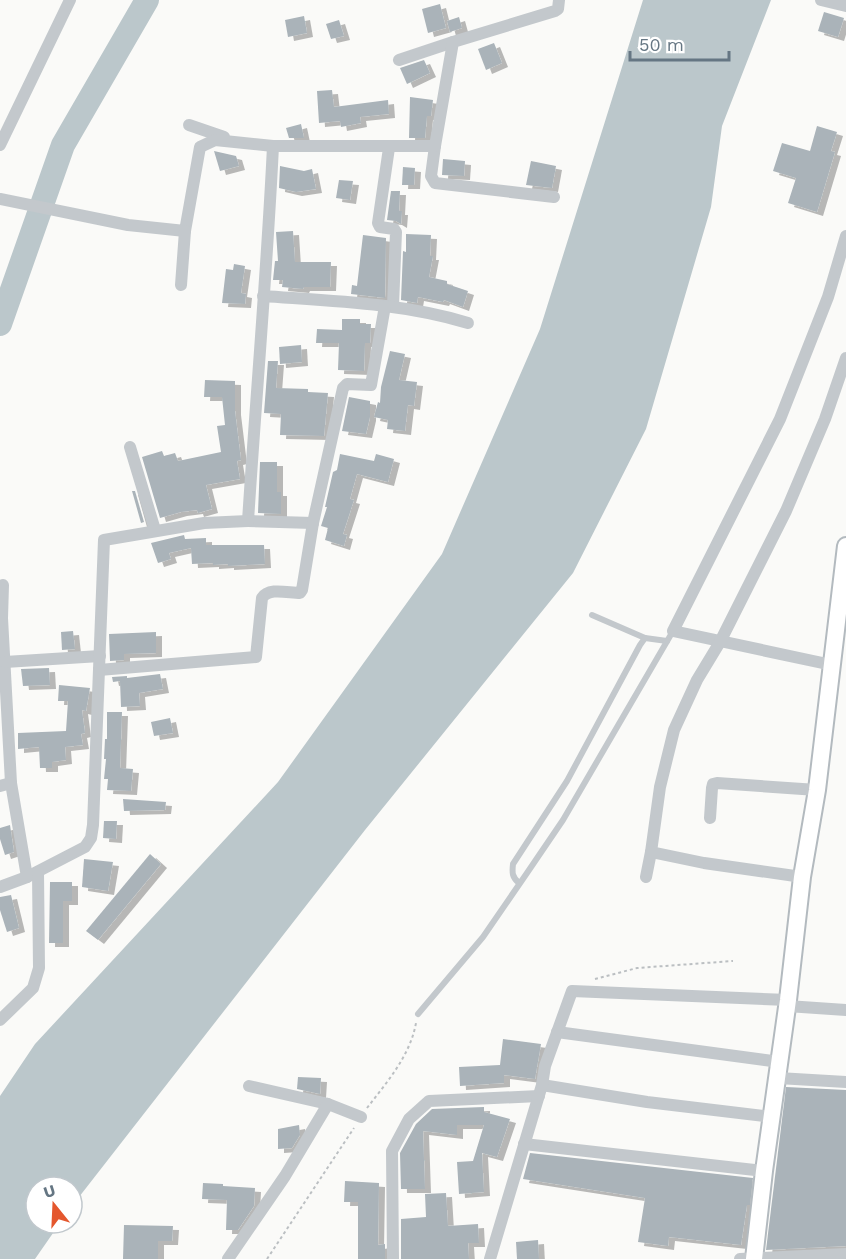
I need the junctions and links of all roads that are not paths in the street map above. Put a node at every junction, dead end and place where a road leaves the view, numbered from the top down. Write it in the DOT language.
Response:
graph roads {
  1 [pos="70,0"];
  2 [pos="559,0"];
  3 [pos="821,0"];
  4 [pos="846,6"];
  5 [pos="453,42"];
  6 [pos="399,60"];
  7 [pos="189,125"];
  8 [pos="0,145"];
  9 [pos="273,146"];
  10 [pos="435,146"];
  11 [pos="389,147"];
  12 [pos="554,197"];
  13 [pos="0,199"];
  14 [pos="185,231"];
  15 [pos="846,236"];
  16 [pos="181,285"];
  17 [pos="263,296"];
  18 [pos="389,306"];
  19 [pos="468,323"];
  20 [pos="846,358"];
  21 [pos="130,447"];
  22 [pos="248,521"];
  23 [pos="313,523"];
  24 [pos="155,530"];
  25 [pos="846,546"];
  26 [pos="844,581"];
  27 [pos="3,585"];
  28 [pos="592,615"];
  29 [pos="841,630"];
  30 [pos="670,636"];
  31 [pos="645,638"];
  32 [pos="720,642"];
  33 [pos="100,656"];
  34 [pos="5,662"];
  35 [pos="831,665"];
  36 [pos="99,670"];
  37 [pos="5,784"];
  38 [pos="817,790"];
  39 [pos="710,818"];
  40 [pos="651,852"];
  41 [pos="32,874"];
  42 [pos="646,876"];
  43 [pos="802,877"];
  44 [pos="519,883"];
  45 [pos="0,887"];
  46 [pos="788,1003"];
  47 [pos="846,1010"];
  48 [pos="418,1014"];
  49 [pos="0,1020"];
  50 [pos="557,1032"];
  51 [pos="779,1070"];
  52 [pos="846,1082"];
  53 [pos="249,1086"];
  54 [pos="541,1091"];
  55 [pos="328,1104"];
  56 [pos="361,1118"];
  57 [pos="772,1118"];
  58 [pos="524,1144"];
  59 [pos="764,1171"];
  60 [pos="846,1254"];
  61 [pos="228,1259"];
  62 [pos="393,1259"];
  63 [pos="490,1259"];
  64 [pos="750,1259"];
  1 -- 8 [label="street"];
  2 -- 5 [label="street"];
  3 -- 4 [label="street"];
  5 -- 6 [label="street"];
  5 -- 10 [label="street"];
  7 -- 9 [label="street"];
  9 -- 11 [label="street"];
  9 -- 14 [label="street"];
  9 -- 17 [label="street"];
  10 -- 11 [label="street"];
  10 -- 12 [label="street"];
  11 -- 18 [label="street"];
  13 -- 14 [label="street"];
  14 -- 16 [label="street"];
  15 -- 30 [label="street"];
  17 -- 18 [label="street"];
  17 -- 22 [label="street"];
  18 -- 19 [label="street"];
  18 -- 23 [label="street"];
  20 -- 32 [label="street"];
  21 -- 24 [label="street"];
  22 -- 23 [label="street"];
  22 -- 24 [label="street"];
  23 -- 36 [label="street"];
  24 -- 33 [label="street"];
  25 -- 26 [label="street"];
  26 -- 29 [label="street"];
  27 -- 34 [label="street"];
  28 -- 31 [label="lane"];
  29 -- 35 [label="street"];
  30 -- 31 [label="lane"];
  30 -- 32 [label="street"];
  30 -- 44 [label="lane"];
  31 -- 44 [label="lane"];
  32 -- 35 [label="street"];
  32 -- 40 [label="street"];
  33 -- 34 [label="street"];
  33 -- 36 [label="street"];
  34 -- 37 [label="street"];
  35 -- 38 [label="street"];
  36 -- 41 [label="street"];
  37 -- 41 [label="street"];
  38 -- 39 [label="street"];
  38 -- 43 [label="street"];
  40 -- 42 [label="street"];
  40 -- 43 [label="street"];
  41 -- 45 [label="street"];
  41 -- 49 [label="street"];
  43 -- 46 [label="street"];
  44 -- 48 [label="lane"];
  46 -- 47 [label="street"];
  46 -- 50 [label="street"];
  46 -- 51 [label="street"];
  50 -- 51 [label="street"];
  50 -- 54 [label="street"];
  51 -- 52 [label="street"];
  51 -- 57 [label="street"];
  53 -- 55 [label="street"];
  54 -- 57 [label="street"];
  54 -- 58 [label="street"];
  54 -- 62 [label="street"];
  55 -- 56 [label="street"];
  55 -- 61 [label="street"];
  57 -- 59 [label="street"];
  58 -- 59 [label="street"];
  58 -- 63 [label="street"];
  59 -- 64 [label="street"];
  60 -- 64 [label="street"];
}
